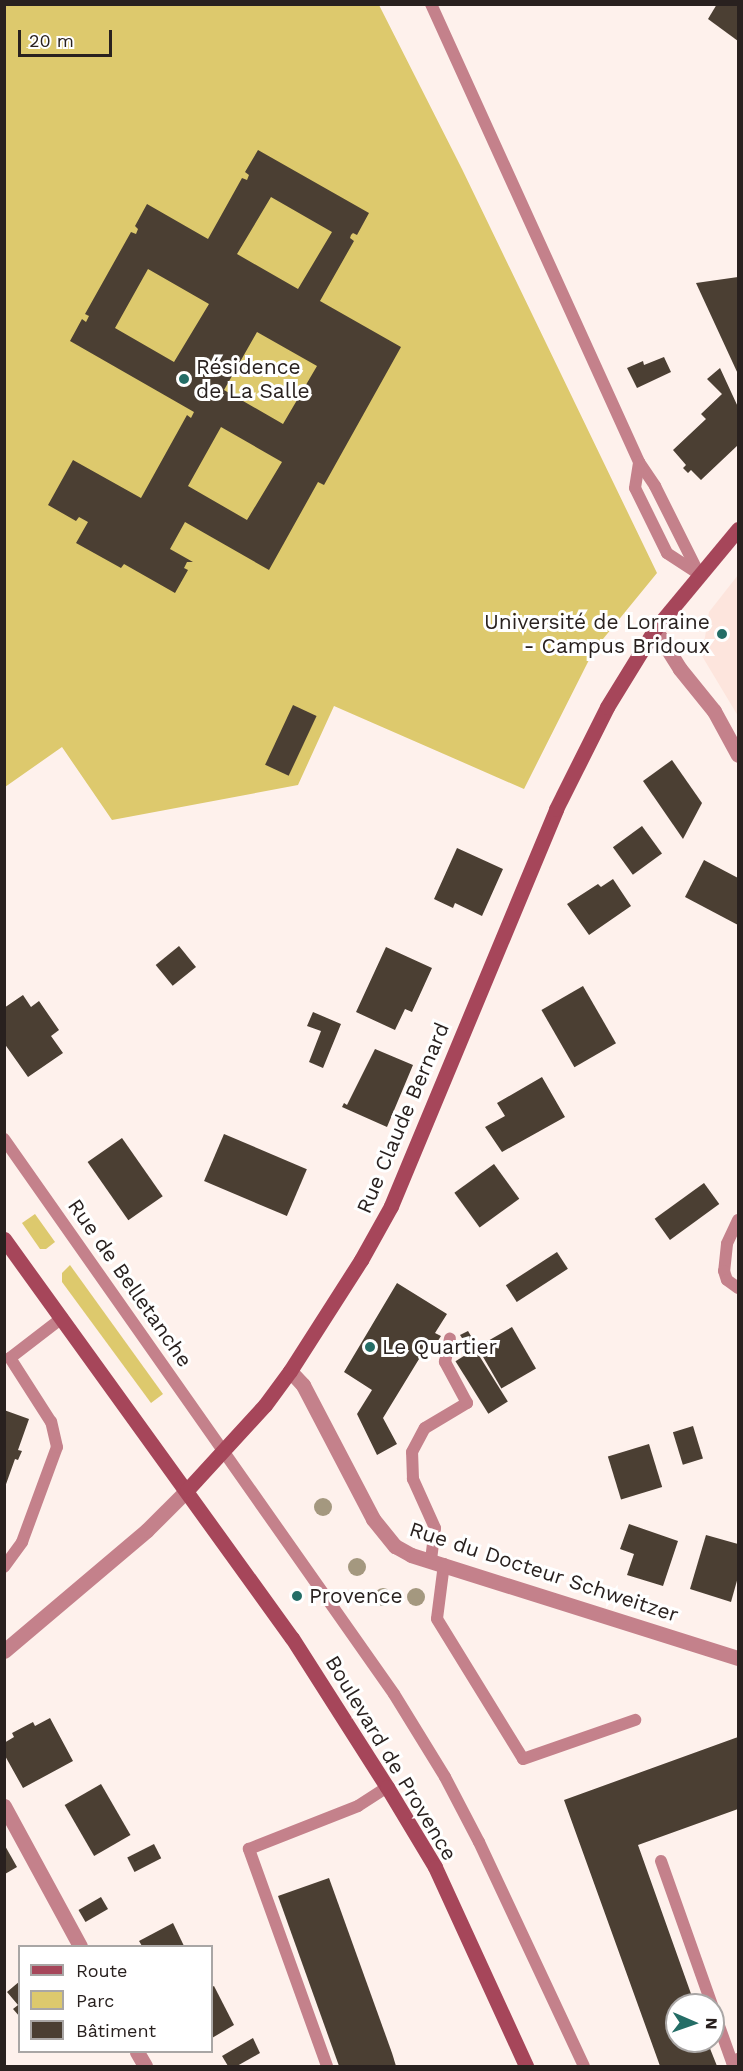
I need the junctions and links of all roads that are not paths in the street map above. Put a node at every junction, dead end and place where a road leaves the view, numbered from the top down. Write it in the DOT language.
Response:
graph roads {
  1 [pos="431,4"];
  2 [pos="639,462"];
  3 [pos="738,529"];
  4 [pos="699,574"];
  5 [pos="655,628"];
  6 [pos="737,750"];
  7 [pos="4,1139"];
  8 [pos="738,1220"];
  9 [pos="4,1239"];
  10 [pos="738,1288"];
  11 [pos="62,1318"];
  12 [pos="450,1339"];
  13 [pos="290,1371"];
  14 [pos="222,1450"];
  15 [pos="187,1490"];
  16 [pos="438,1562"];
  17 [pos="4,1567"];
  18 [pos="4,1651"];
  19 [pos="738,1658"];
  20 [pos="634,1720"];
  21 [pos="387,1787"];
  22 [pos="4,1806"];
  23 [pos="661,1861"];
  24 [pos="79,1945"];
  25 [pos="707,1993"];
  26 [pos="725,2043"];
  27 [pos="137,2053"];
  28 [pos="738,2059"];
  29 [pos="145,2067"];
  30 [pos="327,2067"];
  31 [pos="526,2067"];
  32 [pos="584,2067"];
  1 -- 2 [label="lane"];
  2 -- 4 [label="lane"];
  2 -- 4 [label="lane"];
  3 -- 4 [label="street, Rue Claude Bernard"];
  4 -- 5 [label="street, Rue Claude Bernard"];
  5 -- 6 [label="street"];
  5 -- 13 [label="street, Rue Claude Bernard"];
  7 -- 14 [label="lane, Rue de Belletanche"];
  8 -- 10 [label="lane"];
  9 -- 11 [label="street"];
  11 -- 15 [label="street"];
  11 -- 17 [label="lane"];
  12 -- 16 [label="lane"];
  13 -- 14 [label="street, Rue Claude Bernard"];
  13 -- 16 [label="street, Rue du Docteur Schweitzer"];
  14 -- 15 [label="street, Rue Claude Bernard"];
  14 -- 32 [label="lane, Rue de Belletanche"];
  15 -- 18 [label="street, Rue Claude Bernard"];
  15 -- 21 [label="street, Boulevard de Provence"];
  16 -- 19 [label="street, Rue du Docteur Schweitzer"];
  16 -- 20 [label="lane"];
  21 -- 30 [label="lane"];
  21 -- 31 [label="street, Boulevard de Provence"];
  22 -- 24 [label="street"];
  23 -- 25 [label="lane"];
  26 -- 28 [label="lane"];
  27 -- 29 [label="street"];
}
